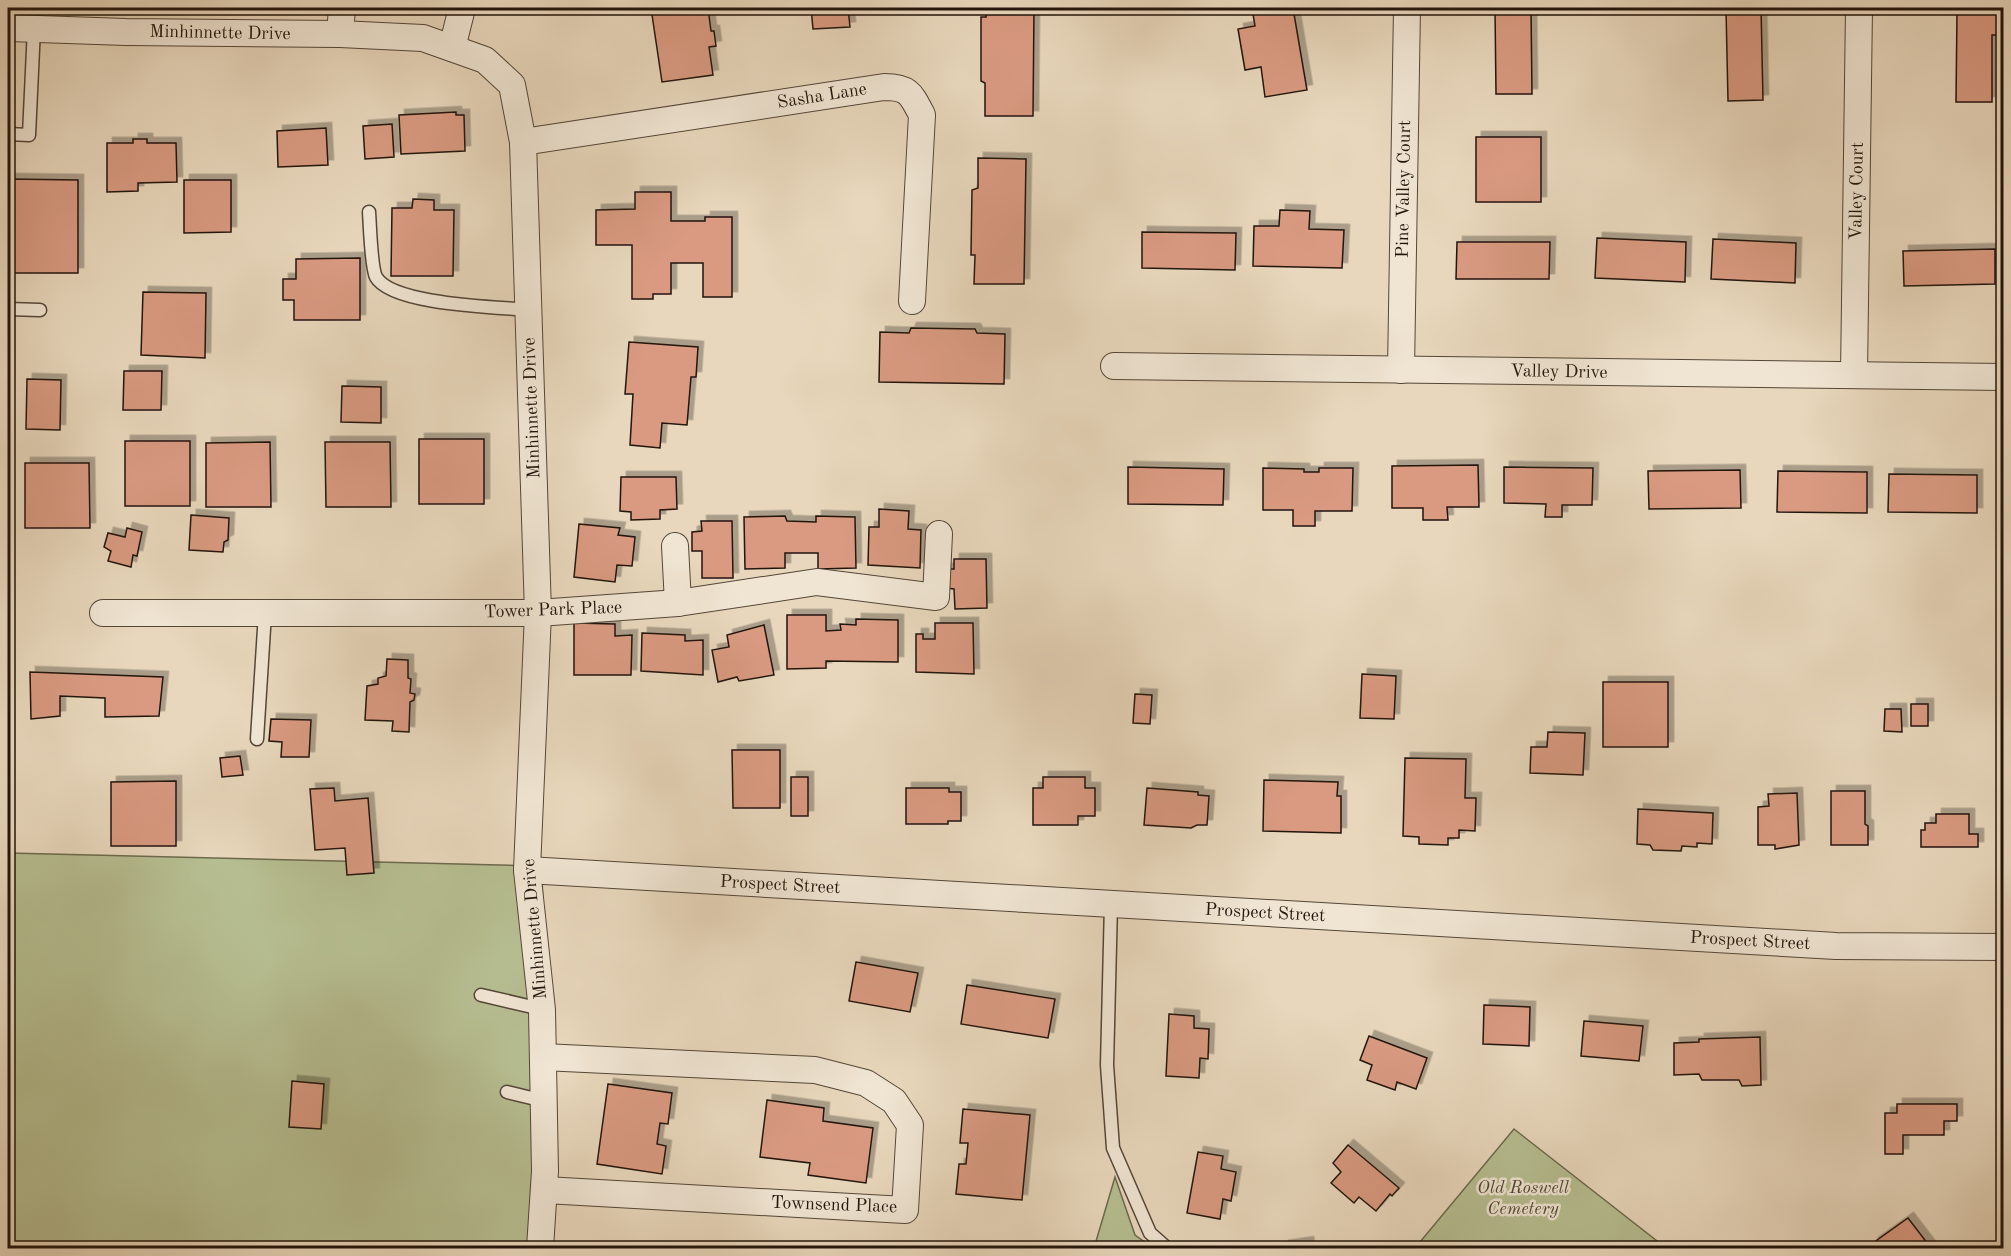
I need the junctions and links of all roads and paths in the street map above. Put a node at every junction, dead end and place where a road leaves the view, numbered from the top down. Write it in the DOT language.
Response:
graph roads {
  1 [pos="342,8"];
  2 [pos="462,8"];
  3 [pos="1407,8"];
  4 [pos="1859,8"];
  5 [pos="8,27"];
  6 [pos="34,28"];
  7 [pos="340,34"];
  8 [pos="452,48"];
  9 [pos="8,135"];
  10 [pos="524,141"];
  11 [pos="369,212"];
  12 [pos="912,301"];
  13 [pos="8,309"];
  14 [pos="40,310"];
  15 [pos="529,310"];
  16 [pos="1114,366"];
  17 [pos="1401,370"];
  18 [pos="1854,375"];
  19 [pos="2004,377"];
  20 [pos="939,534"];
  21 [pos="675,546"];
  22 [pos="678,603"];
  23 [pos="104,613"];
  24 [pos="265,613"];
  25 [pos="538,613"];
  26 [pos="257,739"];
  27 [pos="527,870"];
  28 [pos="1111,904"];
  29 [pos="2004,947"];
  30 [pos="481,995"];
  31 [pos="541,1009"];
  32 [pos="543,1058"];
  33 [pos="507,1092"];
  34 [pos="544,1101"];
  35 [pos="545,1190"];
  36 [pos="540,1248"];
  37 [pos="1167,1248"];
  1 -- 7 [label="street"];
  2 -- 8 [label="street"];
  3 -- 17 [label="street, Pine Valley Court"];
  4 -- 18 [label="street, Valley Court"];
  5 -- 6 [label="street, Minhinnette Drive"];
  6 -- 7 [label="street, Minhinnette Drive"];
  6 -- 9 [label="lane"];
  7 -- 8 [label="street, Minhinnette Drive"];
  8 -- 10 [label="street, Minhinnette Drive"];
  10 -- 12 [label="street, Sasha Lane"];
  10 -- 15 [label="street, Minhinnette Drive"];
  11 -- 15 [label="lane"];
  13 -- 14 [label="lane"];
  15 -- 25 [label="street, Minhinnette Drive"];
  16 -- 17 [label="street, Valley Drive"];
  17 -- 18 [label="street, Valley Drive"];
  18 -- 19 [label="street, Valley Drive"];
  20 -- 22 [label="street, Tower Park Place"];
  21 -- 22 [label="street"];
  22 -- 25 [label="street, Tower Park Place"];
  23 -- 24 [label="street, Tower Park Place"];
  24 -- 25 [label="street, Tower Park Place"];
  24 -- 26 [label="lane"];
  25 -- 27 [label="street, Minhinnette Drive"];
  27 -- 28 [label="street, Prospect Street"];
  27 -- 31 [label="street, Minhinnette Drive"];
  28 -- 29 [label="street, Prospect Street"];
  28 -- 37 [label="lane"];
  30 -- 31 [label="lane"];
  31 -- 32 [label="street, Minhinnette Drive"];
  32 -- 34 [label="street, Minhinnette Drive"];
  32 -- 35 [label="street, Townsend Place"];
  33 -- 34 [label="lane"];
  34 -- 35 [label="street, Minhinnette Drive"];
  35 -- 36 [label="street, Minhinnette Drive"];
}
